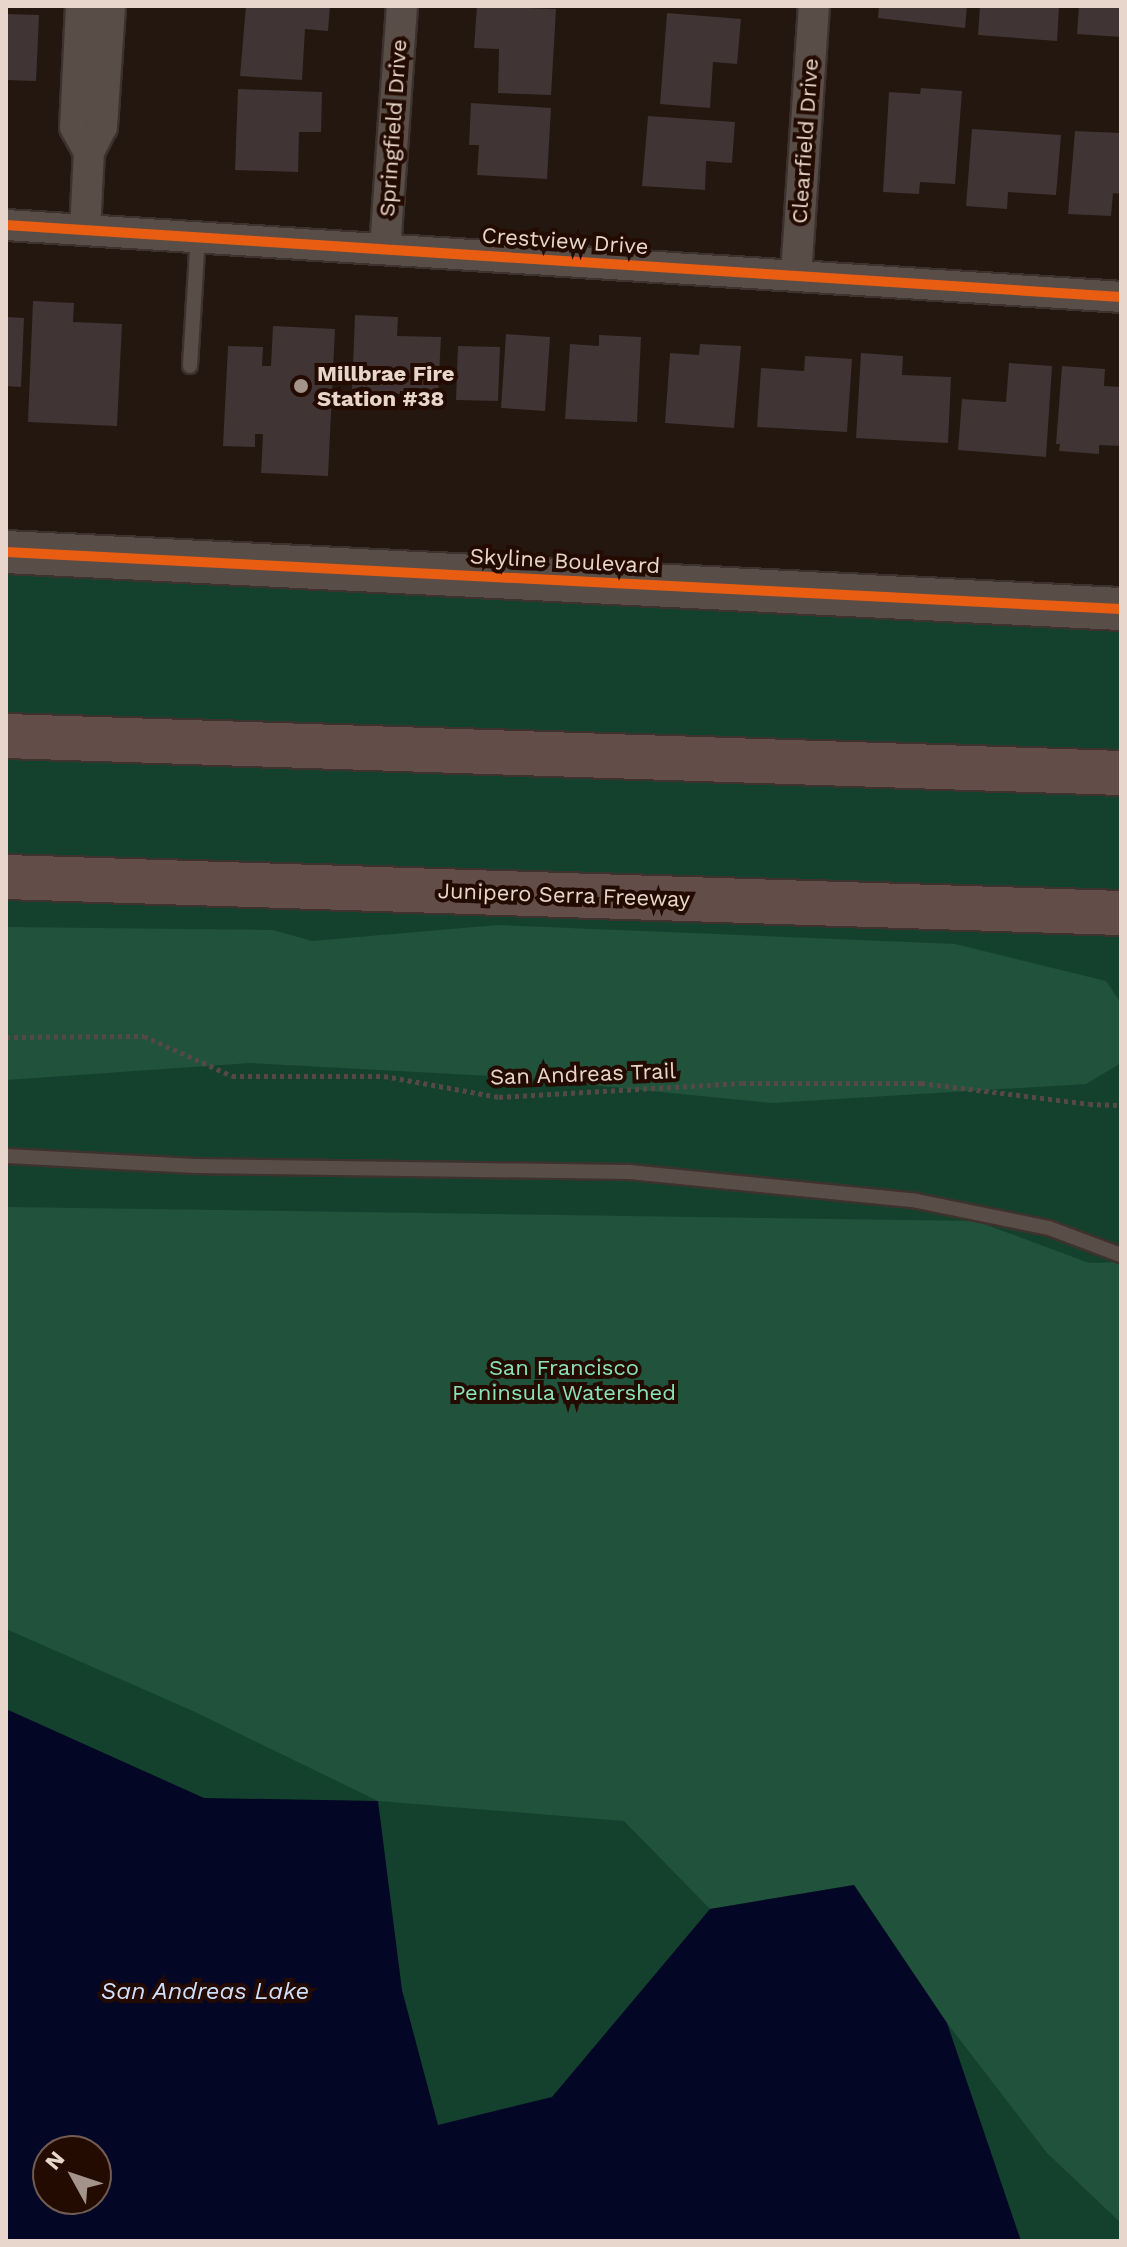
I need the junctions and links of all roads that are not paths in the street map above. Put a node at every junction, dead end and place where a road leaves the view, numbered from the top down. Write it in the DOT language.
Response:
graph roads {
  1 [pos="81,6"];
  2 [pos="110,6"];
  3 [pos="402,6"];
  4 [pos="814,6"];
  5 [pos="89,152"];
  6 [pos="6,225"];
  7 [pos="85,230"];
  8 [pos="198,237"];
  9 [pos="385,249"];
  10 [pos="796,276"];
  11 [pos="1121,297"];
  12 [pos="190,366"];
  13 [pos="6,552"];
  14 [pos="1121,609"];
  15 [pos="6,736"];
  16 [pos="1121,773"];
  17 [pos="6,877"];
  18 [pos="1121,913"];
  19 [pos="6,1156"];
  20 [pos="1121,1255"];
  1 -- 5 [label="street"];
  2 -- 5 [label="street"];
  3 -- 9 [label="street, Springfield Drive"];
  4 -- 10 [label="street, Clearfield Drive"];
  5 -- 7 [label="street"];
  6 -- 7 [label="street, Crestview Drive"];
  7 -- 8 [label="street, Crestview Drive"];
  8 -- 9 [label="street, Crestview Drive"];
  8 -- 12 [label="lane"];
  9 -- 10 [label="street, Crestview Drive"];
  10 -- 11 [label="street, Crestview Drive"];
  13 -- 14 [label="main road, Skyline Boulevard"];
  15 -- 16 [label="highway"];
  17 -- 18 [label="highway, Junipero Serra Freeway"];
  19 -- 20 [label="lane"];
}
